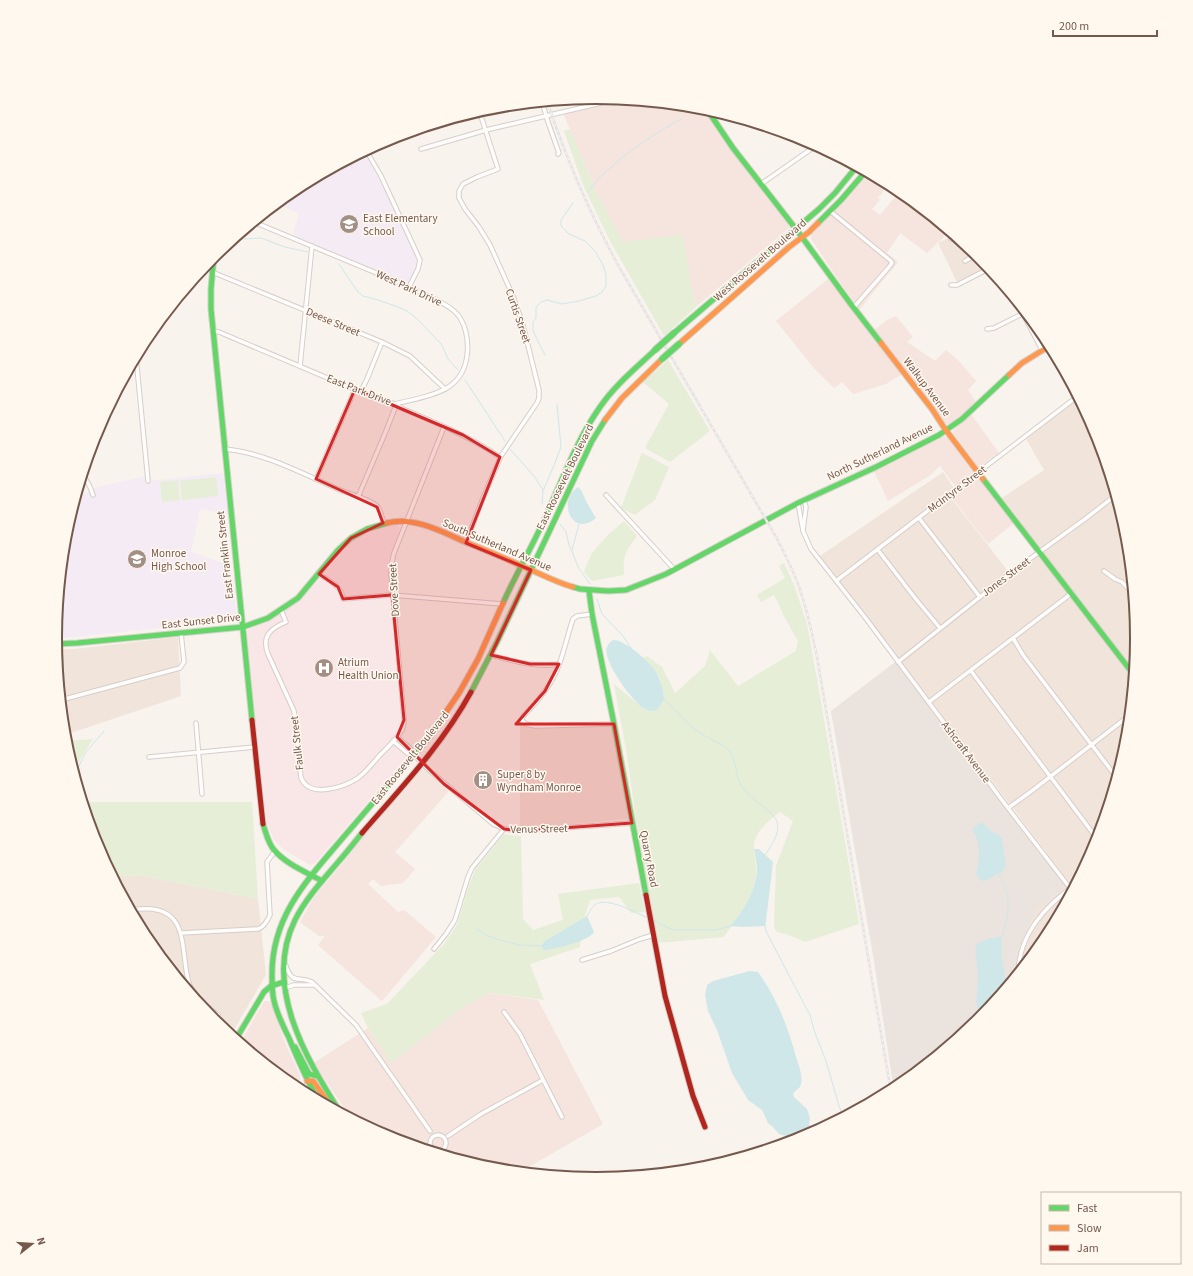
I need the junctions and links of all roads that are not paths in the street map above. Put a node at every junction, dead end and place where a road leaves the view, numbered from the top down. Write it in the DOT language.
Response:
graph roads {
  1 [pos="597,104"];
  2 [pos="543,107"];
  3 [pos="546,116"];
  4 [pos="481,117"];
  5 [pos="712,117"];
  6 [pos="486,130"];
  7 [pos="421,149"];
  8 [pos="811,149"];
  9 [pos="558,153"];
  10 [pos="369,155"];
  11 [pos="854,170"];
  12 [pos="863,175"];
  13 [pos="761,184"];
  14 [pos="830,211"];
  15 [pos="259,224"];
  16 [pos="796,229"];
  17 [pos="802,237"];
  18 [pos="312,246"];
  19 [pos="971,258"];
  20 [pos="965,261"];
  21 [pos="213,267"];
  22 [pos="984,271"];
  23 [pos="212,272"];
  24 [pos="951,285"];
  25 [pos="409,287"];
  26 [pos="854,307"];
  27 [pos="305,310"];
  28 [pos="1022,314"];
  29 [pos="987,328"];
  30 [pos="1032,329"];
  31 [pos="214,331"];
  32 [pos="382,342"];
  33 [pos="1045,348"];
  34 [pos="655,350"];
  35 [pos="1042,350"];
  36 [pos="662,359"];
  37 [pos="137,366"];
  38 [pos="300,366"];
  39 [pos="355,389"];
  40 [pos="445,389"];
  41 [pos="361,391"];
  42 [pos="1074,399"];
  43 [pos="395,404"];
  44 [pos="444,427"];
  45 [pos="946,430"];
  46 [pos="225,449"];
  47 [pos="500,457"];
  48 [pos="979,472"];
  49 [pos="316,479"];
  50 [pos="86,480"];
  51 [pos="148,481"];
  52 [pos="93,495"];
  53 [pos="606,495"];
  54 [pos="358,497"];
  55 [pos="1112,498"];
  56 [pos="804,500"];
  57 [pos="798,503"];
  58 [pos="919,518"];
  59 [pos="766,520"];
  60 [pos="406,522"];
  61 [pos="384,524"];
  62 [pos="803,531"];
  63 [pos="466,543"];
  64 [pos="878,550"];
  65 [pos="1040,552"];
  66 [pos="521,565"];
  67 [pos="674,569"];
  68 [pos="531,570"];
  69 [pos="1104,571"];
  70 [pos="319,574"];
  71 [pos="836,581"];
  72 [pos="1128,589"];
  73 [pos="589,591"];
  74 [pos="1072,593"];
  75 [pos="392,595"];
  76 [pos="980,597"];
  77 [pos="502,604"];
  78 [pos="281,610"];
  79 [pos="592,614"];
  80 [pos="243,627"];
  81 [pos="940,628"];
  82 [pos="181,633"];
  83 [pos="1013,638"];
  84 [pos="62,644"];
  85 [pos="491,655"];
  86 [pos="898,662"];
  87 [pos="559,664"];
  88 [pos="1130,670"];
  89 [pos="970,671"];
  90 [pos="66,699"];
  91 [pos="929,702"];
  92 [pos="1124,719"];
  93 [pos="196,723"];
  94 [pos="614,724"];
  95 [pos="397,736"];
  96 [pos="394,741"];
  97 [pos="1092,744"];
  98 [pos="255,747"];
  99 [pos="198,752"];
  100 [pos="414,755"];
  101 [pos="149,757"];
  102 [pos="422,763"];
  103 [pos="1114,773"];
  104 [pos="1050,776"];
  105 [pos="202,794"];
  106 [pos="1008,808"];
  107 [pos="632,823"];
  108 [pos="504,829"];
  109 [pos="1094,834"];
  110 [pos="275,851"];
  111 [pos="312,875"];
  112 [pos="322,881"];
  113 [pos="1069,887"];
  114 [pos="1067,891"];
  115 [pos="137,910"];
  116 [pos="181,933"];
  117 [pos="654,935"];
  118 [pos="434,949"];
  119 [pos="582,960"];
  120 [pos="285,961"];
  121 [pos="1020,965"];
  122 [pos="188,982"];
  123 [pos="273,985"];
  124 [pos="285,985"];
  125 [pos="314,985"];
  126 [pos="504,1012"];
  127 [pos="284,1029"];
  128 [pos="238,1035"];
  129 [pos="317,1076"];
  130 [pos="543,1080"];
  131 [pos="307,1081"];
  132 [pos="313,1090"];
  133 [pos="326,1099"];
  134 [pos="336,1104"];
  135 [pos="562,1117"];
  136 [pos="705,1127"];
  137 [pos="430,1131"];
  138 [pos="436,1135"];
  139 [pos="443,1136"];
  140 [pos="448,1136"];
  141 [pos="431,1138"];
  142 [pos="446,1142"];
  143 [pos="431,1146"];
  144 [pos="443,1149"];
  1 -- 3 [label="street"];
  2 -- 3 [label="street"];
  3 -- 6 [label="street"];
  3 -- 9 [label="street"];
  4 -- 6 [label="street, Curtis Street"];
  5 -- 13 [label="main road, Walkup Avenue"];
  6 -- 7 [label="street"];
  6 -- 47 [label="street, Curtis Street"];
  8 -- 13 [label="street"];
  10 -- 25 [label="street"];
  11 -- 16 [label="main road, West Roosevelt Boulevard"];
  12 -- 14 [label="main road, West Roosevelt Boulevard"];
  13 -- 16 [label="main road, Walkup Avenue"];
  14 -- 17 [label="main road, West Roosevelt Boulevard"];
  14 -- 26 [label="street"];
  15 -- 18 [label="street, West Park Drive"];
  16 -- 17 [label="main road, Walkup Avenue"];
  16 -- 34 [label="main road, West Roosevelt Boulevard, bridge"];
  17 -- 26 [label="main road, Walkup Avenue"];
  17 -- 36 [label="main road, West Roosevelt Boulevard, bridge"];
  18 -- 25 [label="street, West Park Drive"];
  18 -- 27 [label="street"];
  19 -- 20 [label="street"];
  21 -- 23 [label="main road, East Franklin Street"];
  22 -- 24 [label="street"];
  23 -- 27 [label="street, Deese Street"];
  23 -- 31 [label="main road, East Franklin Street"];
  25 -- 40 [label="street, West Park Drive"];
  26 -- 45 [label="main road, Walkup Avenue"];
  27 -- 32 [label="street, Deese Street"];
  27 -- 38 [label="street"];
  28 -- 29 [label="street"];
  30 -- 35 [label="street"];
  31 -- 38 [label="street, East Park Drive"];
  31 -- 46 [label="main road, East Franklin Street"];
  32 -- 40 [label="street, Deese Street"];
  32 -- 41 [label="street"];
  33 -- 35 [label="main road, North Sutherland Avenue"];
  34 -- 66 [label="main road, East Roosevelt Boulevard"];
  35 -- 45 [label="main road, North Sutherland Avenue"];
  36 -- 68 [label="main road, East Roosevelt Boulevard"];
  37 -- 51 [label="street"];
  38 -- 39 [label="street, East Park Drive"];
  39 -- 41 [label="street, East Park Drive"];
  39 -- 49 [label="street"];
  40 -- 43 [label="street, West Park Drive"];
  41 -- 43 [label="street, East Park Drive"];
  42 -- 48 [label="street, McIntyre Street"];
  43 -- 44 [label="street, East Park Drive"];
  43 -- 54 [label="street"];
  44 -- 47 [label="street, East Park Drive"];
  44 -- 60 [label="street, Dove Street"];
  45 -- 48 [label="main road, Walkup Avenue"];
  45 -- 56 [label="main road, North Sutherland Avenue"];
  46 -- 49 [label="street"];
  46 -- 80 [label="main road, East Franklin Street"];
  47 -- 63 [label="street, Curtis Street"];
  48 -- 58 [label="street, McIntyre Street"];
  48 -- 65 [label="main road, Walkup Avenue"];
  49 -- 54 [label="street"];
  50 -- 52 [label="street"];
  53 -- 67 [label="street"];
  54 -- 61 [label="street"];
  55 -- 65 [label="street, Jones Street"];
  56 -- 57 [label="main road, North Sutherland Avenue"];
  56 -- 62 [label="street"];
  57 -- 59 [label="main road, North Sutherland Avenue"];
  57 -- 62 [label="street, Ashcraft Avenue"];
  58 -- 64 [label="street, McIntyre Street"];
  58 -- 76 [label="street"];
  59 -- 67 [label="main road, South Sutherland Avenue"];
  60 -- 61 [label="main road, South Sutherland Avenue"];
  60 -- 63 [label="main road, South Sutherland Avenue"];
  60 -- 75 [label="street, Dove Street"];
  61 -- 70 [label="main road, East Sunset Drive"];
  62 -- 71 [label="street, Ashcraft Avenue"];
  63 -- 66 [label="main road, South Sutherland Avenue"];
  64 -- 71 [label="street, McIntyre Street"];
  64 -- 81 [label="street"];
  65 -- 74 [label="main road, Walkup Avenue"];
  65 -- 76 [label="street, Jones Street"];
  66 -- 68 [label="main road, South Sutherland Avenue"];
  66 -- 77 [label="main road, East Roosevelt Boulevard"];
  67 -- 73 [label="main road, South Sutherland Avenue"];
  68 -- 73 [label="main road, South Sutherland Avenue"];
  68 -- 85 [label="main road, East Roosevelt Boulevard"];
  69 -- 72 [label="street"];
  70 -- 75 [label="street"];
  70 -- 78 [label="main road, East Sunset Drive"];
  71 -- 86 [label="street, Ashcraft Avenue"];
  73 -- 79 [label="main road, Quarry Road"];
  74 -- 83 [label="street"];
  74 -- 88 [label="main road, Walkup Avenue"];
  75 -- 77 [label="street"];
  75 -- 95 [label="street, Dove Street"];
  76 -- 81 [label="street, Jones Street"];
  77 -- 100 [label="main road, East Roosevelt Boulevard"];
  78 -- 80 [label="main road, East Sunset Drive"];
  78 -- 96 [label="street, Faulk Street"];
  79 -- 87 [label="street"];
  79 -- 94 [label="main road, Quarry Road"];
  80 -- 82 [label="main road, East Sunset Drive"];
  80 -- 98 [label="main road, East Franklin Street"];
  81 -- 86 [label="street, Jones Street"];
  82 -- 84 [label="main road, East Sunset Drive"];
  82 -- 90 [label="street"];
  83 -- 89 [label="street"];
  83 -- 97 [label="street"];
  85 -- 87 [label="street"];
  85 -- 102 [label="main road, East Roosevelt Boulevard"];
  86 -- 91 [label="street, Ashcraft Avenue"];
  87 -- 94 [label="street"];
  89 -- 91 [label="street"];
  89 -- 104 [label="street"];
  91 -- 106 [label="street, Ashcraft Avenue"];
  92 -- 97 [label="street"];
  93 -- 99 [label="street"];
  94 -- 107 [label="main road, Quarry Road"];
  95 -- 96 [label="street, Dove Street"];
  95 -- 100 [label="street"];
  96 -- 100 [label="street"];
  97 -- 103 [label="street"];
  97 -- 104 [label="street"];
  98 -- 99 [label="street"];
  98 -- 110 [label="main road, East Franklin Street"];
  99 -- 101 [label="street"];
  99 -- 105 [label="street"];
  100 -- 102 [label="street"];
  100 -- 111 [label="main road, East Roosevelt Boulevard"];
  102 -- 108 [label="street, Venus Street"];
  102 -- 112 [label="main road, East Roosevelt Boulevard"];
  104 -- 106 [label="street"];
  104 -- 109 [label="street"];
  106 -- 113 [label="street, Ashcraft Avenue"];
  107 -- 108 [label="street, Venus Street"];
  107 -- 117 [label="main road, Quarry Road"];
  108 -- 118 [label="street"];
  110 -- 111 [label="main road"];
  110 -- 116 [label="street"];
  111 -- 112 [label="main road"];
  111 -- 123 [label="main road, East Roosevelt Boulevard"];
  112 -- 120 [label="main road, East Roosevelt Boulevard"];
  114 -- 121 [label="street"];
  115 -- 116 [label="street"];
  116 -- 122 [label="street"];
  117 -- 119 [label="street"];
  117 -- 136 [label="main road, Quarry Road"];
  120 -- 124 [label="main road, East Roosevelt Boulevard"];
  120 -- 125 [label="street"];
  123 -- 124 [label="main road"];
  123 -- 127 [label="main road, East Roosevelt Boulevard"];
  123 -- 128 [label="main road"];
  124 -- 125 [label="street"];
  124 -- 129 [label="main road, East Roosevelt Boulevard"];
  125 -- 137 [label="street"];
  126 -- 130 [label="street"];
  127 -- 129 [label="main road"];
  127 -- 131 [label="main road, East Roosevelt Boulevard"];
  129 -- 134 [label="main road, East Roosevelt Boulevard"];
  130 -- 135 [label="street"];
  130 -- 140 [label="street"];
  131 -- 132 [label="main road, East Roosevelt Boulevard"];
  131 -- 133 [label="main road"];
  137 -- 138 [label="street"];
  137 -- 141 [label="street"];
  138 -- 139 [label="street"];
  138 -- 141 [label="street"];
  139 -- 140 [label="street"];
  139 -- 142 [label="street"];
  140 -- 142 [label="street"];
  141 -- 143 [label="street"];
  142 -- 144 [label="street"];
}
